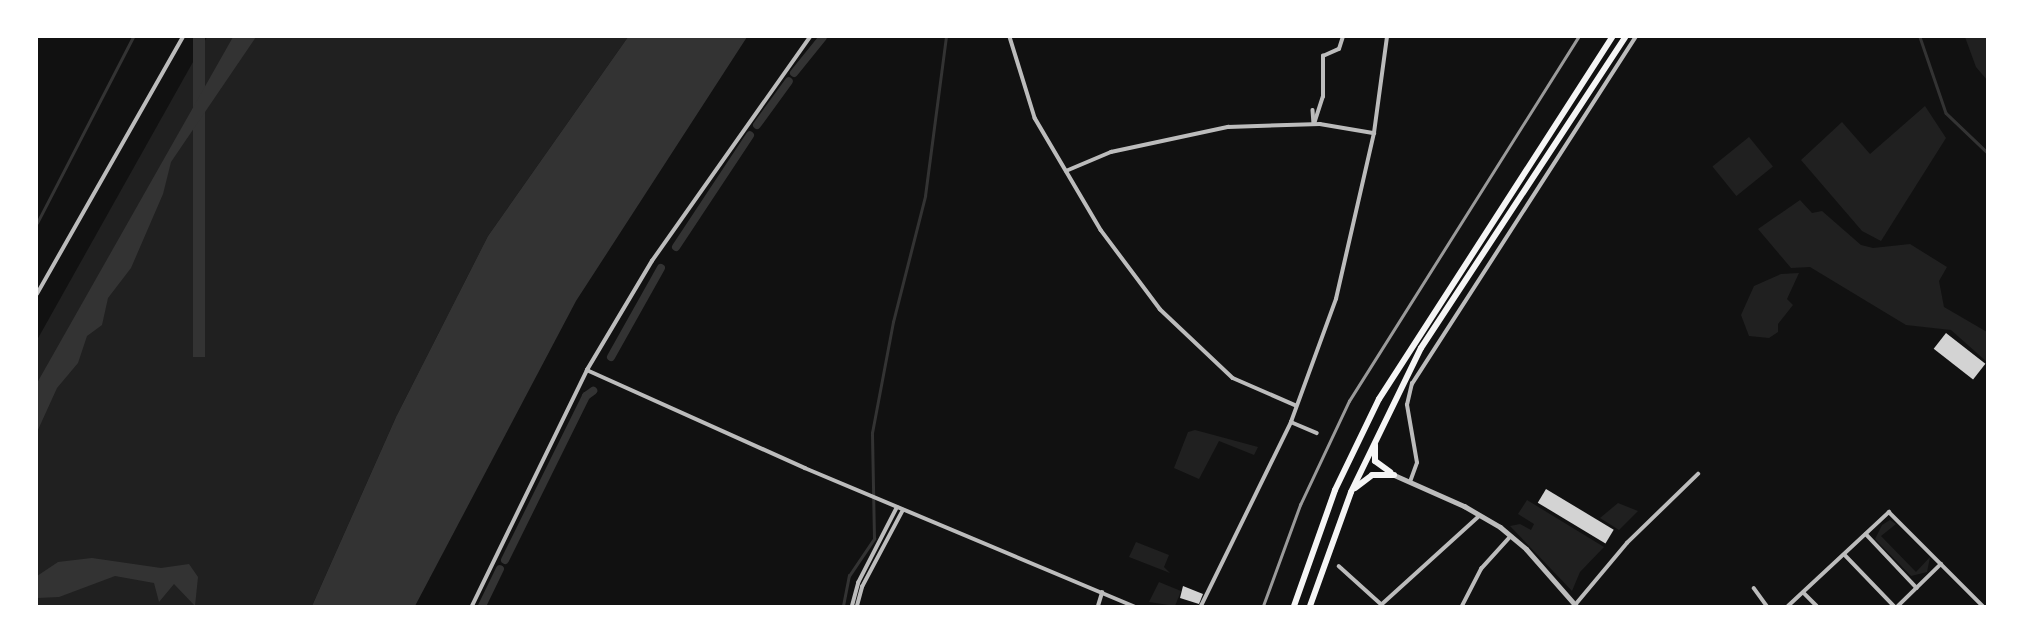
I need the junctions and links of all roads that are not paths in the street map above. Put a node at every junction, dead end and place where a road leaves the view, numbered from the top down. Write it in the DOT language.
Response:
graph roads {
  1 [pos="183,37"];
  2 [pos="810,37"];
  3 [pos="1010,37"];
  4 [pos="1343,37"];
  5 [pos="1387,37"];
  6 [pos="1612,37"];
  7 [pos="1625,37"];
  8 [pos="1636,37"];
  9 [pos="1313,110"];
  10 [pos="1314,124"];
  11 [pos="1374,134"];
  12 [pos="1066,171"];
  13 [pos="37,294"];
  14 [pos="587,370"];
  15 [pos="1295,405"];
  16 [pos="1291,422"];
  17 [pos="1317,433"];
  18 [pos="1376,436"];
  19 [pos="1698,474"];
  20 [pos="1394,475"];
  21 [pos="1410,482"];
  22 [pos="1351,492"];
  23 [pos="897,507"];
  24 [pos="903,510"];
  25 [pos="1481,515"];
  26 [pos="1866,534"];
  27 [pos="1511,536"];
  28 [pos="1845,555"];
  29 [pos="1941,564"];
  30 [pos="1339,566"];
  31 [pos="1755,588"];
  32 [pos="1917,588"];
  33 [pos="1102,593"];
  34 [pos="1804,593"];
  35 [pos="472,606"];
  36 [pos="855,606"];
  37 [pos="1098,606"];
  38 [pos="1134,606"];
  39 [pos="1201,606"];
  40 [pos="1294,606"];
  41 [pos="1310,606"];
  42 [pos="1381,606"];
  43 [pos="1462,606"];
  44 [pos="1575,606"];
  45 [pos="1767,606"];
  46 [pos="1788,606"];
  47 [pos="1817,606"];
  48 [pos="1896,606"];
  49 [pos="1983,606"];
  1 -- 13 [label="street"];
  2 -- 14 [label="street"];
  3 -- 12 [label="street"];
  4 -- 10 [label="street"];
  5 -- 11 [label="street"];
  6 -- 40 [label="highway"];
  7 -- 18 [label="highway"];
  8 -- 21 [label="street"];
  9 -- 10 [label="street"];
  10 -- 11 [label="street"];
  10 -- 12 [label="street"];
  11 -- 15 [label="street"];
  12 -- 15 [label="street"];
  14 -- 23 [label="street"];
  14 -- 35 [label="street"];
  15 -- 16 [label="street"];
  16 -- 17 [label="street"];
  16 -- 39 [label="street"];
  18 -- 20 [label="highway"];
  18 -- 22 [label="highway"];
  19 -- 44 [label="street"];
  20 -- 21 [label="street"];
  20 -- 22 [label="highway"];
  21 -- 25 [label="street"];
  22 -- 41 [label="highway"];
  23 -- 24 [label="street"];
  23 -- 36 [label="street"];
  24 -- 33 [label="street"];
  24 -- 36 [label="street"];
  25 -- 27 [label="street"];
  25 -- 42 [label="street"];
  26 -- 28 [label="street"];
  26 -- 29 [label="street"];
  26 -- 32 [label="street"];
  27 -- 43 [label="street"];
  27 -- 44 [label="street"];
  28 -- 34 [label="street"];
  28 -- 48 [label="street"];
  29 -- 32 [label="street"];
  29 -- 49 [label="street"];
  30 -- 42 [label="street"];
  31 -- 45 [label="street"];
  32 -- 48 [label="street"];
  33 -- 37 [label="street"];
  33 -- 38 [label="street"];
  34 -- 46 [label="street"];
  34 -- 47 [label="street"];
}
